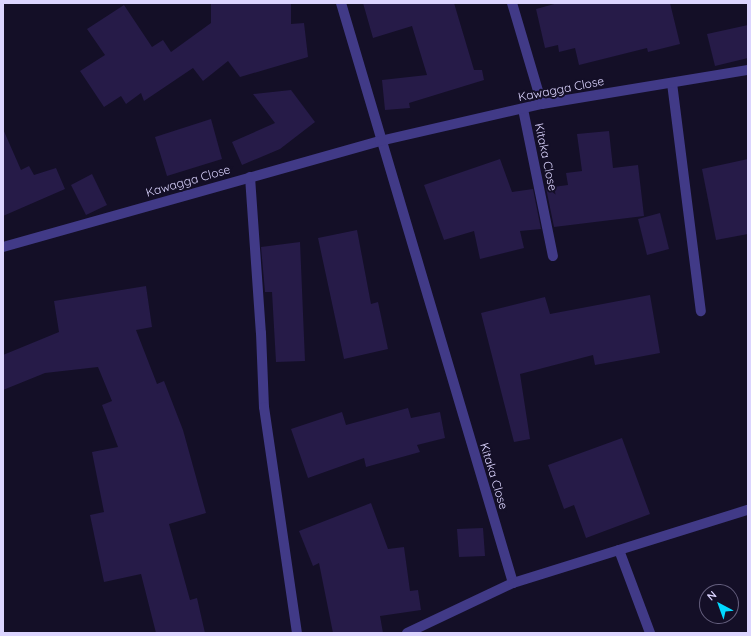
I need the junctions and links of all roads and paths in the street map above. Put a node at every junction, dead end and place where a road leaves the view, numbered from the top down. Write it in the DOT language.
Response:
graph roads {
  1 [pos="341,3"];
  2 [pos="512,3"];
  3 [pos="748,70"];
  4 [pos="672,83"];
  5 [pos="542,104"];
  6 [pos="523,110"];
  7 [pos="380,141"];
  8 [pos="250,178"];
  9 [pos="3,247"];
  10 [pos="553,256"];
  11 [pos="700,311"];
  12 [pos="748,510"];
  13 [pos="619,550"];
  14 [pos="512,583"];
  15 [pos="296,633"];
  16 [pos="407,633"];
  17 [pos="650,633"];
  1 -- 7 [label="street"];
  2 -- 5 [label="street"];
  3 -- 4 [label="street, Kawagga Close"];
  4 -- 5 [label="street, Kawagga Close"];
  4 -- 11 [label="street"];
  5 -- 6 [label="street, Kawagga Close"];
  6 -- 7 [label="street, Kawagga Close"];
  6 -- 10 [label="street, Kitaka Close"];
  7 -- 8 [label="street, Kawagga Close"];
  7 -- 14 [label="street, Kitaka Close"];
  8 -- 9 [label="street, Kawagga Close"];
  8 -- 15 [label="street"];
  12 -- 13 [label="street"];
  13 -- 14 [label="street"];
  13 -- 17 [label="street"];
  14 -- 16 [label="street"];
}
